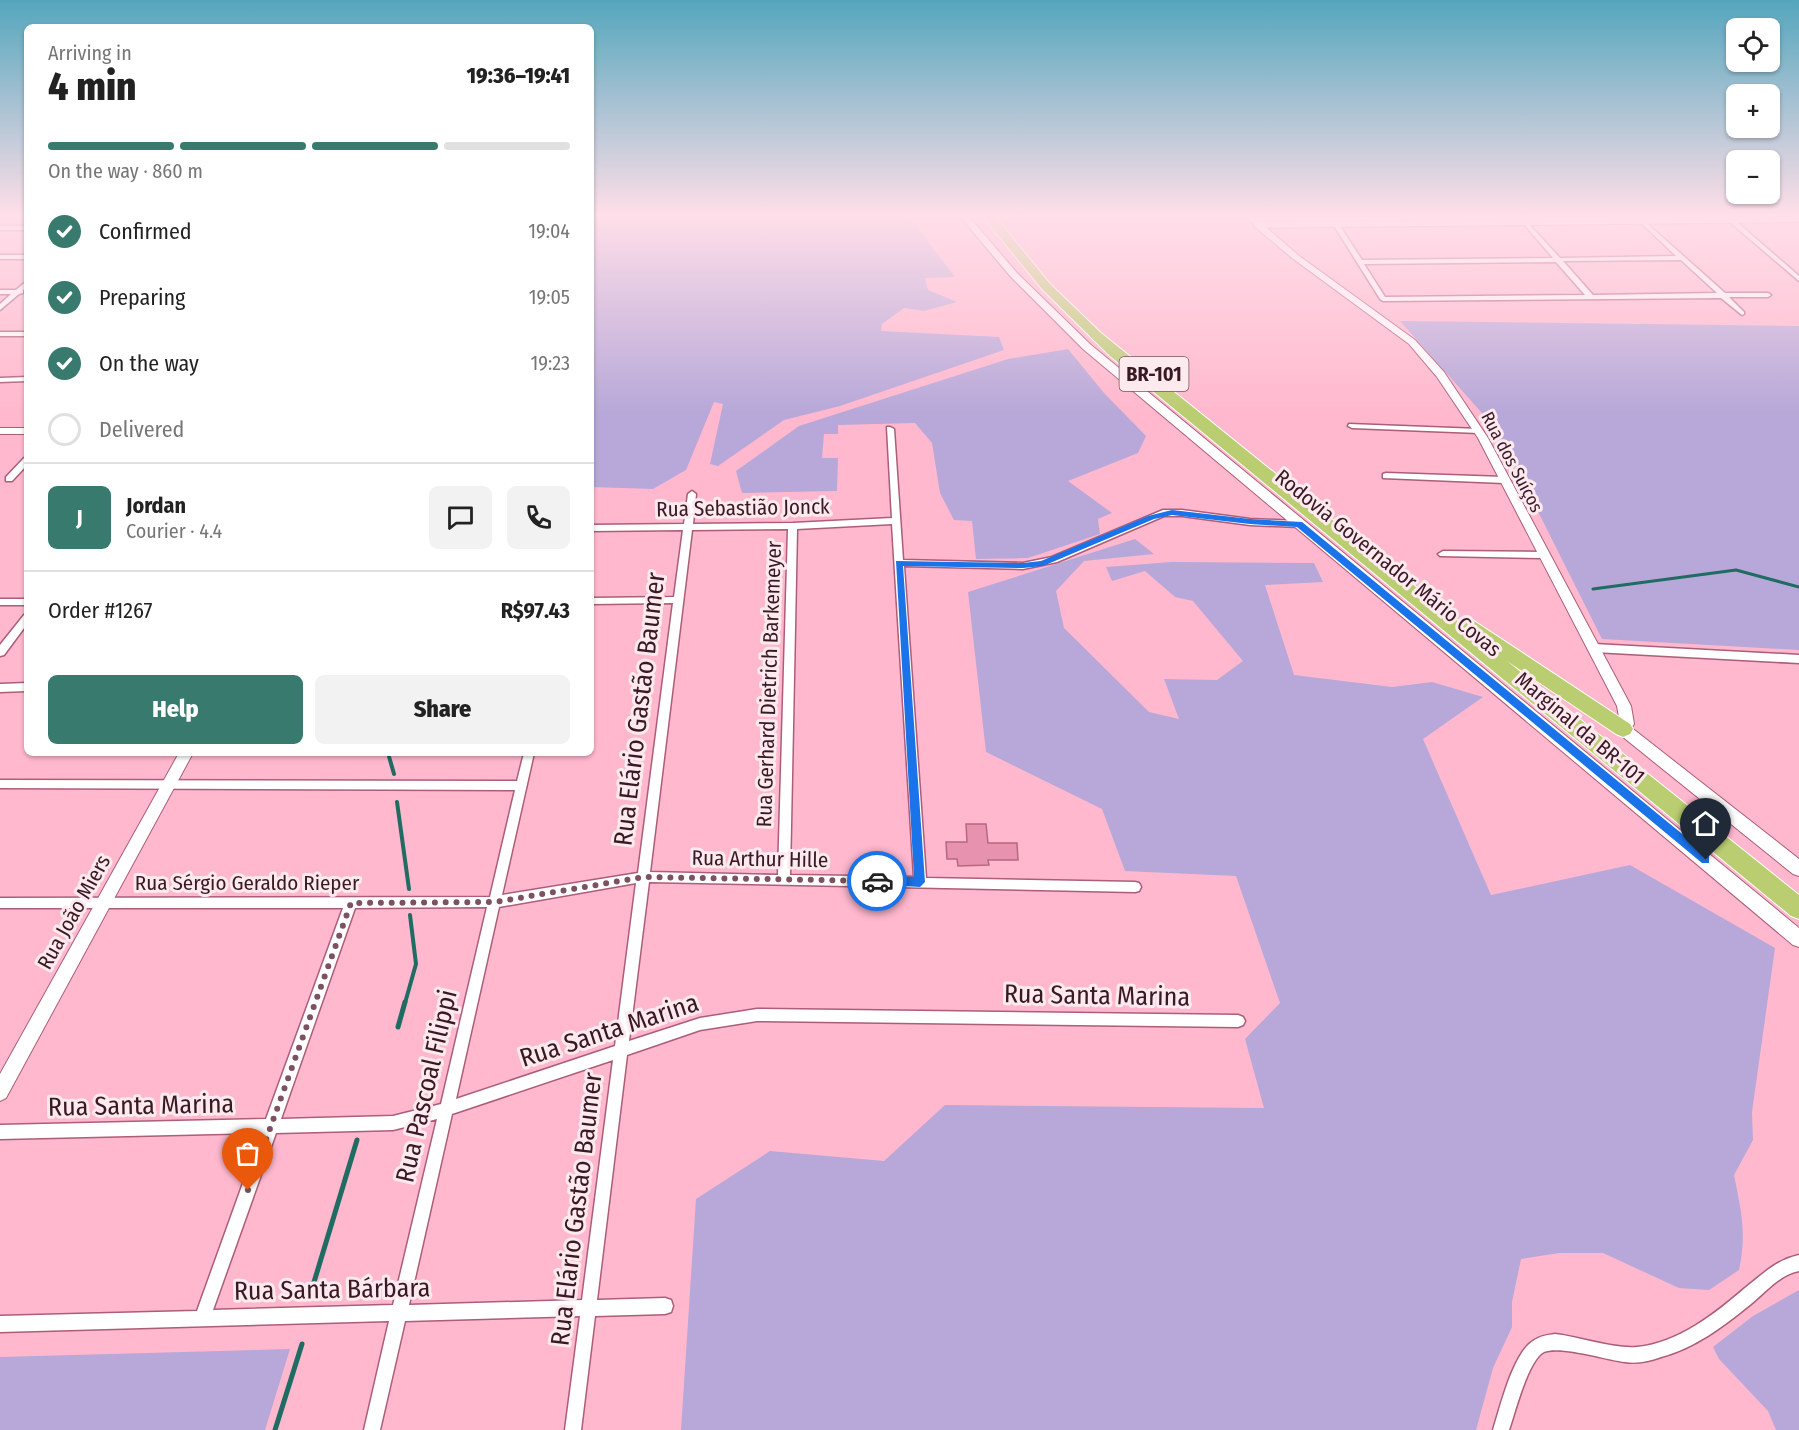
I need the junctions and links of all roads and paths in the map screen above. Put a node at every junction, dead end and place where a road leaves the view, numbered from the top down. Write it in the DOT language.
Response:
graph roads {
  1 [pos="1020,280"];
  2 [pos="1038,280"];
  3 [pos="1050,280"];
  4 [pos="1325,280"];
  5 [pos="1371,280"];
  6 [pos="1576,280"];
  7 [pos="1705,280"];
  8 [pos="24,287"];
  9 [pos="24,291"];
  10 [pos="0,292"];
  11 [pos="18,292"];
  12 [pos="1722,295"];
  13 [pos="1768,295"];
  14 [pos="1591,297"];
  15 [pos="0,308"];
  16 [pos="1742,313"];
  17 [pos="0,334"];
  18 [pos="24,334"];
  19 [pos="0,380"];
  20 [pos="24,380"];
  21 [pos="1352,426"];
  22 [pos="890,429"];
  23 [pos="0,431"];
  24 [pos="24,431"];
  25 [pos="1479,431"];
  26 [pos="24,463"];
  27 [pos="1386,476"];
  28 [pos="9,479"];
  29 [pos="1504,480"];
  30 [pos="692,494"];
  31 [pos="896,521"];
  32 [pos="1299,524"];
  33 [pos="793,526"];
  34 [pos="594,528"];
  35 [pos="688,528"];
  36 [pos="1443,554"];
  37 [pos="1543,555"];
  38 [pos="899,563"];
  39 [pos="679,600"];
  40 [pos="594,601"];
  41 [pos="0,602"];
  42 [pos="24,602"];
  43 [pos="1453,615"];
  44 [pos="24,621"];
  45 [pos="1,648"];
  46 [pos="1594,648"];
  47 [pos="1799,658"];
  48 [pos="0,687"];
  49 [pos="24,687"];
  50 [pos="1623,729"];
  51 [pos="184,756"];
  52 [pos="528,756"];
  53 [pos="0,784"];
  54 [pos="168,785"];
  55 [pos="521,786"];
  56 [pos="1799,869"];
  57 [pos="644,877"];
  58 [pos="784,879"];
  59 [pos="920,882"];
  60 [pos="1135,887"];
  61 [pos="1799,892"];
  62 [pos="495,902"];
  63 [pos="0,903"];
  64 [pos="104,903"];
  65 [pos="351,903"];
  66 [pos="1799,909"];
  67 [pos="1799,939"];
  68 [pos="1238,1021"];
  69 [pos="622,1050"];
  70 [pos="0,1092"];
  71 [pos="447,1109"];
  72 [pos="271,1126"];
  73 [pos="0,1132"];
  74 [pos="1799,1263"];
  75 [pos="665,1306"];
  76 [pos="589,1308"];
  77 [pos="399,1313"];
  78 [pos="202,1318"];
  79 [pos="0,1324"];
  80 [pos="372,1430"];
  81 [pos="573,1430"];
  82 [pos="1501,1430"];
  1 -- 32 [label="main road, Marginal da BR-101"];
  2 -- 66 [label="highway, Rodovia Governador Mário Covas / BR-101"];
  3 -- 43 [label="highway, Rodovia Governador Mário Covas / BR-101"];
  4 -- 25 [label="street, Rua dos Suíços"];
  5 -- 14 [label="street"];
  6 -- 14 [label="street"];
  7 -- 12 [label="street"];
  8 -- 11 [label="street"];
  9 -- 11 [label="street"];
  10 -- 11 [label="street"];
  11 -- 15 [label="street"];
  12 -- 13 [label="street"];
  12 -- 14 [label="street"];
  12 -- 16 [label="street"];
  17 -- 18 [label="street"];
  19 -- 20 [label="street"];
  21 -- 25 [label="street"];
  22 -- 31 [label="street"];
  23 -- 24 [label="street"];
  25 -- 29 [label="street, Rua dos Suíços"];
  26 -- 28 [label="street"];
  27 -- 29 [label="street"];
  29 -- 37 [label="street, Rua dos Suíços"];
  30 -- 35 [label="street, Rua Elário Gastão Baumer"];
  31 -- 33 [label="street, Rua Sebastião Jonck"];
  31 -- 38 [label="street"];
  32 -- 38 [label="street"];
  32 -- 67 [label="main road, Marginal da BR-101"];
  33 -- 35 [label="street, Rua Sebastião Jonck"];
  33 -- 58 [label="street, Rua Gerhard Dietrich Barkemeyer"];
  34 -- 35 [label="street, Rua Sebastião Jonck"];
  35 -- 39 [label="street, Rua Elário Gastão Baumer"];
  36 -- 37 [label="street"];
  37 -- 46 [label="street, Rua dos Suíços"];
  38 -- 59 [label="street"];
  39 -- 40 [label="street"];
  39 -- 57 [label="street, Rua Elário Gastão Baumer"];
  41 -- 42 [label="street"];
  43 -- 50 [label="highway"];
  43 -- 61 [label="highway, Rodovia Governador Mário Covas / BR-101"];
  44 -- 45 [label="street"];
  46 -- 47 [label="street"];
  46 -- 50 [label="street, Rua dos Suíços"];
  48 -- 49 [label="street"];
  50 -- 56 [label="main road, Marginal da BR-101"];
  51 -- 54 [label="street, Rua João Miers"];
  52 -- 55 [label="street, Rua Pascoal Filippi"];
  53 -- 54 [label="street"];
  54 -- 55 [label="street"];
  54 -- 64 [label="street, Rua João Miers"];
  55 -- 62 [label="street, Rua Pascoal Filippi"];
  57 -- 58 [label="street, Rua Arthur Hille"];
  57 -- 62 [label="street, Rua Arthur Hille"];
  57 -- 69 [label="street, Rua Elário Gastão Baumer"];
  58 -- 59 [label="street, Rua Arthur Hille"];
  59 -- 60 [label="street, Rua Arthur Hille"];
  62 -- 65 [label="street, Rua Sérgio Geraldo Rieper"];
  62 -- 71 [label="street, Rua Pascoal Filippi"];
  63 -- 64 [label="street, Rua Sérgio Geraldo Rieper"];
  64 -- 65 [label="street, Rua Sérgio Geraldo Rieper"];
  64 -- 70 [label="street, Rua João Miers"];
  65 -- 72 [label="street"];
  68 -- 69 [label="street, Rua Santa Marina"];
  69 -- 71 [label="street, Rua Santa Marina"];
  69 -- 76 [label="street, Rua Elário Gastão Baumer"];
  71 -- 72 [label="street, Rua Santa Marina"];
  71 -- 77 [label="street, Rua Pascoal Filippi"];
  72 -- 73 [label="street, Rua Santa Marina"];
  72 -- 78 [label="street"];
  74 -- 82 [label="street"];
  75 -- 76 [label="street, Rua Santa Bárbara"];
  76 -- 77 [label="street, Rua Santa Bárbara"];
  76 -- 81 [label="street, Rua Elário Gastão Baumer"];
  77 -- 78 [label="street, Rua Santa Bárbara"];
  77 -- 80 [label="street, Rua Pascoal Filippi"];
  78 -- 79 [label="street, Rua Santa Bárbara"];
}
